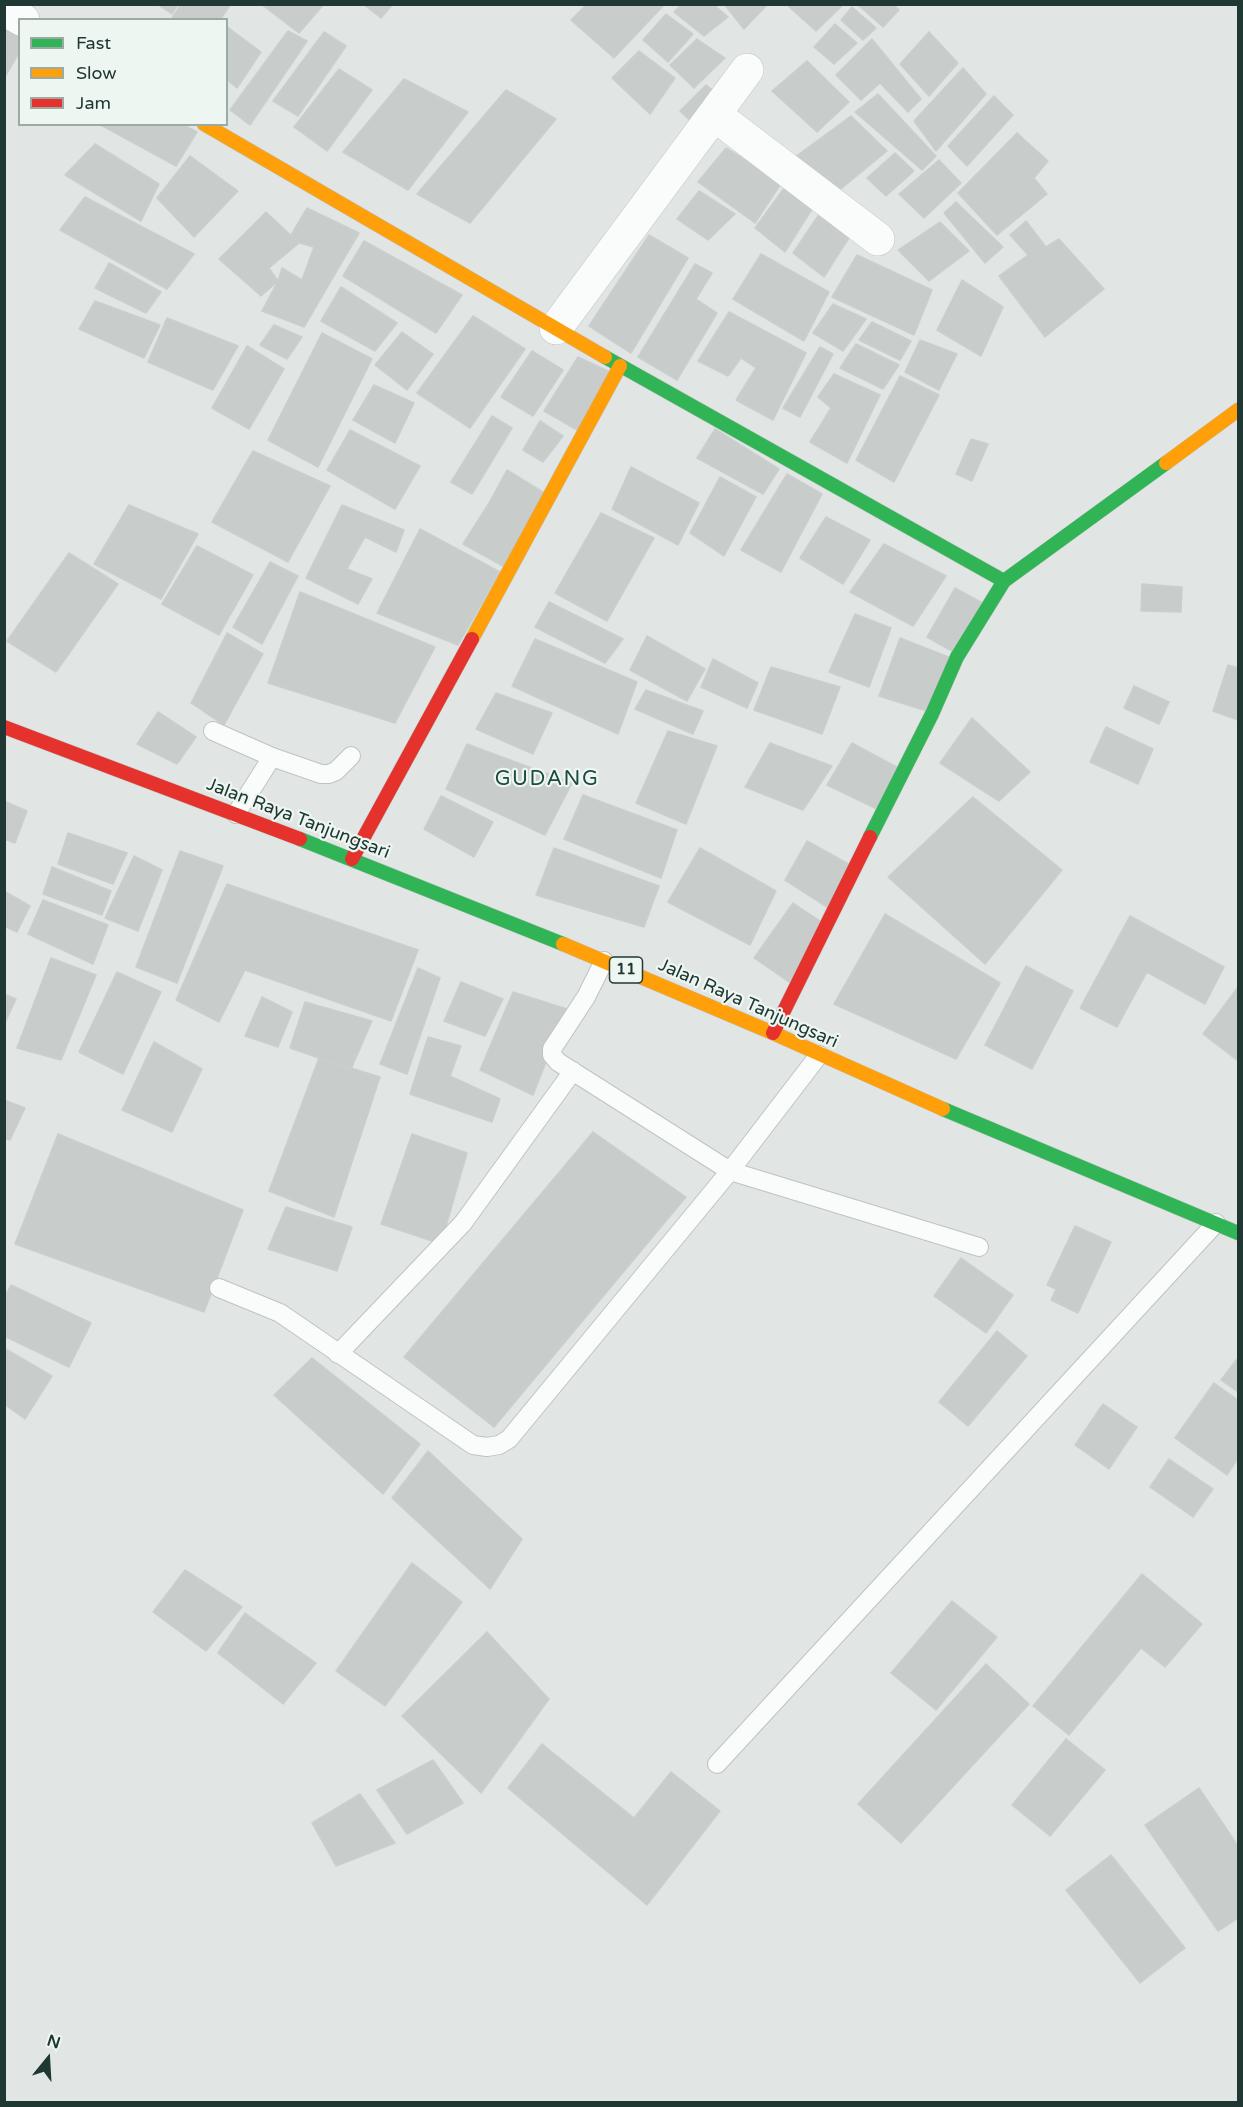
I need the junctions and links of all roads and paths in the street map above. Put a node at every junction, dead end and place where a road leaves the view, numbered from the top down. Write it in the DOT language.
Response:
graph roads {
  1 [pos="4,9"];
  2 [pos="20,18"];
  3 [pos="747,70"];
  4 [pos="714,115"];
  5 [pos="207,126"];
  6 [pos="878,239"];
  7 [pos="556,328"];
  8 [pos="620,366"];
  9 [pos="1239,410"];
  10 [pos="1004,581"];
  11 [pos="4,727"];
  12 [pos="213,731"];
  13 [pos="351,756"];
  14 [pos="272,757"];
  15 [pos="236,814"];
  16 [pos="352,859"];
  17 [pos="604,961"];
  18 [pos="773,1033"];
  19 [pos="819,1055"];
  20 [pos="573,1071"];
  21 [pos="730,1171"];
  22 [pos="1216,1223"];
  23 [pos="1239,1233"];
  24 [pos="979,1247"];
  25 [pos="219,1288"];
  26 [pos="338,1354"];
  27 [pos="717,1764"];
  1 -- 2 [label="street"];
  3 -- 4 [label="street"];
  4 -- 6 [label="street"];
  4 -- 7 [label="street"];
  5 -- 7 [label="main road"];
  7 -- 8 [label="main road"];
  8 -- 10 [label="main road"];
  8 -- 16 [label="main road"];
  9 -- 10 [label="main road"];
  10 -- 18 [label="main road"];
  11 -- 15 [label="main road, Jalan Raya Tanjungsari / 11"];
  12 -- 14 [label="lane"];
  13 -- 14 [label="lane"];
  14 -- 15 [label="lane"];
  15 -- 16 [label="main road, Jalan Raya Tanjungsari / 11"];
  16 -- 17 [label="main road, Jalan Raya Tanjungsari / 11"];
  17 -- 18 [label="main road, Jalan Raya Tanjungsari / 11"];
  17 -- 20 [label="lane"];
  18 -- 19 [label="main road, Jalan Raya Tanjungsari / 11"];
  19 -- 21 [label="lane"];
  19 -- 22 [label="main road, Jalan Raya Tanjungsari / 11"];
  20 -- 21 [label="lane"];
  20 -- 26 [label="lane"];
  21 -- 24 [label="lane"];
  21 -- 26 [label="lane"];
  22 -- 23 [label="main road, Jalan Raya Tanjungsari / 11"];
  22 -- 27 [label="lane"];
  25 -- 26 [label="lane"];
}
